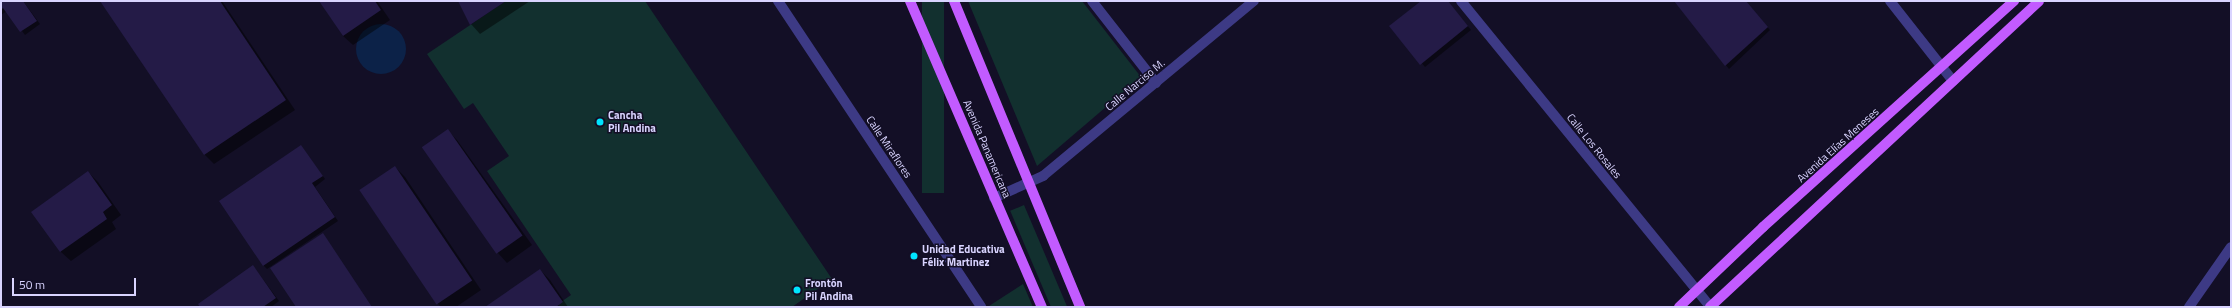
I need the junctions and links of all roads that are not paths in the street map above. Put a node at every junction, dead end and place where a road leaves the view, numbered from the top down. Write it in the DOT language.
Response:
graph roads {
  1 [pos="778,1"];
  2 [pos="910,1"];
  3 [pos="954,1"];
  4 [pos="1092,1"];
  5 [pos="1254,1"];
  6 [pos="1461,1"];
  7 [pos="1890,1"];
  8 [pos="2014,1"];
  9 [pos="2039,1"];
  10 [pos="1942,68"];
  11 [pos="1953,81"];
  12 [pos="1156,83"];
  13 [pos="1029,183"];
  14 [pos="994,198"];
  15 [pos="2231,247"];
  16 [pos="1696,291"];
  17 [pos="981,307"];
  18 [pos="1042,307"];
  19 [pos="1080,307"];
  20 [pos="1679,307"];
  21 [pos="1710,307"];
  22 [pos="2189,307"];
  1 -- 17 [label="street, Calle Miraflores"];
  2 -- 14 [label="main road, Avenida Panamericana"];
  3 -- 13 [label="main road"];
  4 -- 12 [label="street"];
  5 -- 12 [label="street, Calle Narciso M."];
  6 -- 16 [label="street, Calle Los Rosales"];
  7 -- 10 [label="street"];
  8 -- 10 [label="main road, Avenida Elías Meneses"];
  9 -- 11 [label="main road"];
  10 -- 11 [label="street"];
  10 -- 16 [label="main road, Avenida Elías Meneses"];
  11 -- 21 [label="main road"];
  12 -- 13 [label="street, Calle Narciso M."];
  13 -- 14 [label="street, Calle Narciso M."];
  13 -- 19 [label="main road"];
  14 -- 18 [label="main road, Avenida Panamericana"];
  15 -- 22 [label="street"];
  16 -- 20 [label="main road, Avenida Elías Meneses"];
  16 -- 21 [label="street, Calle Los Rosales"];
}
